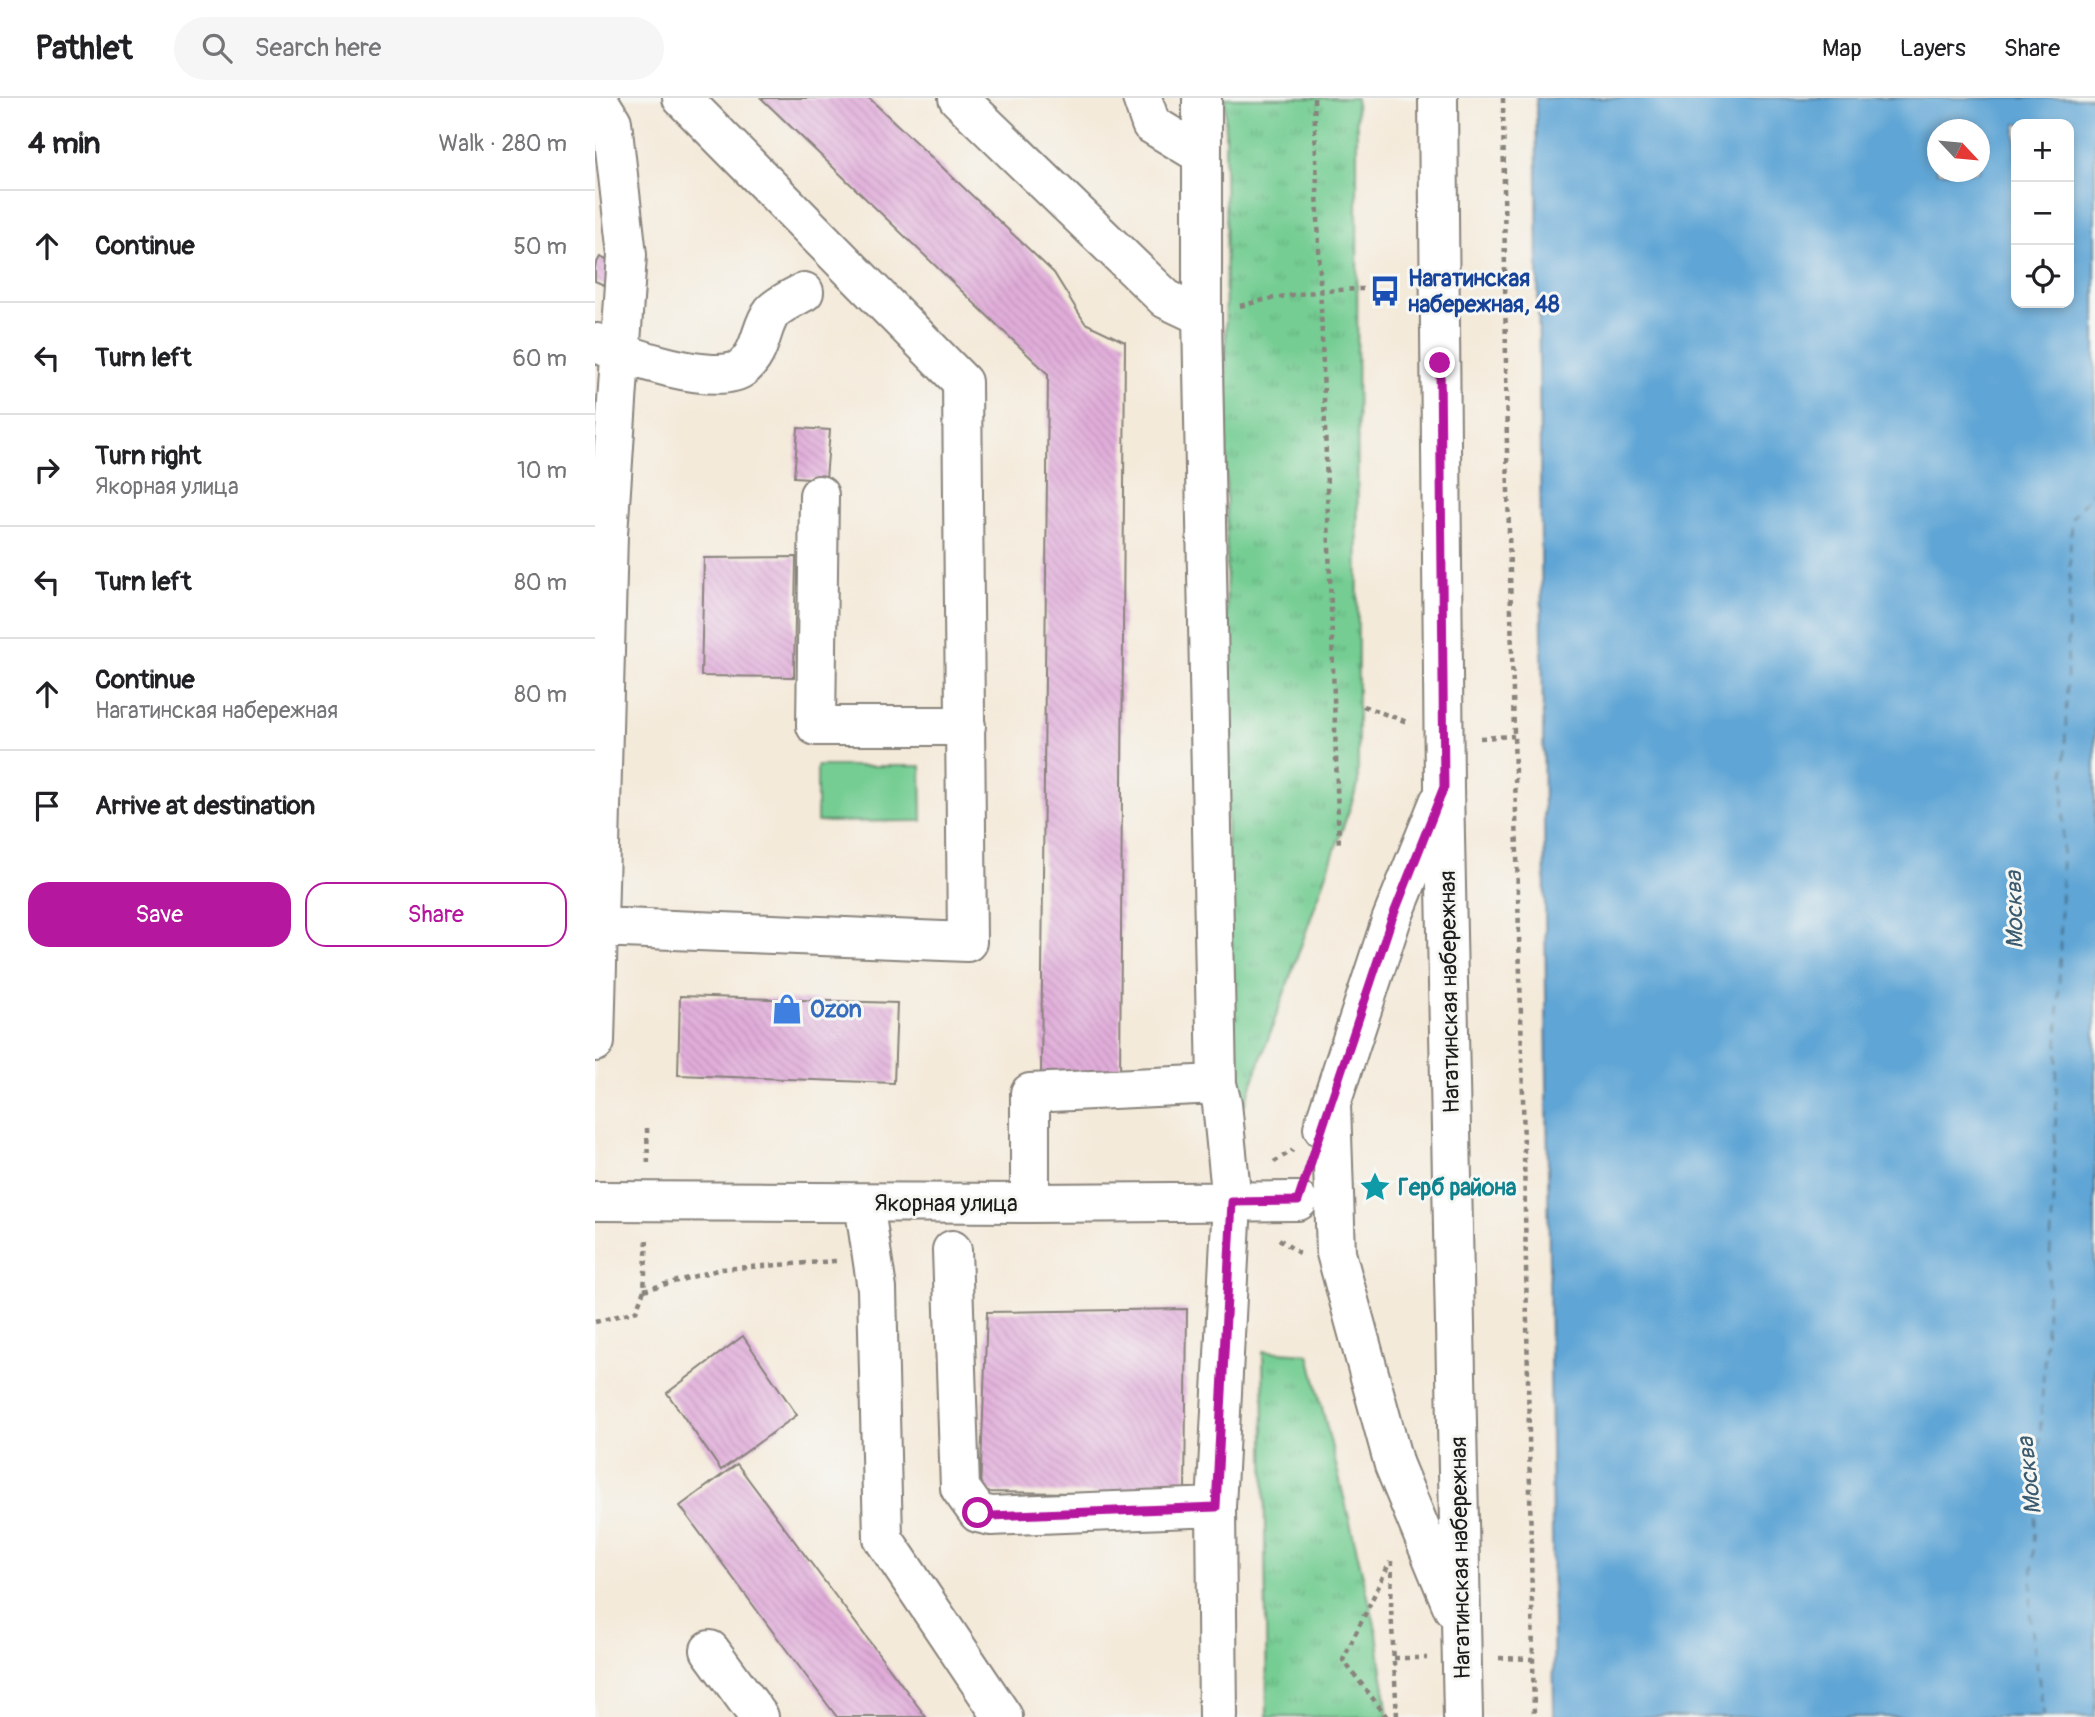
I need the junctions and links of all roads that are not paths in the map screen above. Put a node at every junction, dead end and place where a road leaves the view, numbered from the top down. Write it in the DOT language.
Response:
graph roads {
  1 [pos="597,98"];
  2 [pos="682,98"];
  3 [pos="958,98"];
  4 [pos="1142,98"];
  5 [pos="1202,98"];
  6 [pos="1438,98"];
  7 [pos="1202,155"];
  8 [pos="804,292"];
  9 [pos="1202,316"];
  10 [pos="607,348"];
  11 [pos="819,495"];
  12 [pos="601,606"];
  13 [pos="965,726"];
  14 [pos="1444,787"];
  15 [pos="597,911"];
  16 [pos="1391,921"];
  17 [pos="1448,938"];
  18 [pos="595,1042"];
  19 [pos="1217,1084"];
  20 [pos="1331,1105"];
  21 [pos="595,1201"];
  22 [pos="1298,1201"];
  23 [pos="864,1202"];
  24 [pos="1232,1202"];
  25 [pos="1030,1203"];
  26 [pos="952,1250"];
  27 [pos="1336,1253"];
  28 [pos="1458,1442"];
  29 [pos="1394,1465"];
  30 [pos="1216,1507"];
  31 [pos="1462,1629"];
  32 [pos="710,1650"];
  33 [pos="759,1717"];
  34 [pos="1003,1717"];
  35 [pos="1218,1717"];
  36 [pos="1463,1717"];
  1 -- 10 [label="street"];
  2 -- 13 [label="street"];
  3 -- 9 [label="street"];
  4 -- 7 [label="street"];
  5 -- 7 [label="street"];
  6 -- 14 [label="street, Нагатинская набережная"];
  7 -- 9 [label="street"];
  8 -- 10 [label="street"];
  9 -- 19 [label="street"];
  10 -- 12 [label="street"];
  11 -- 13 [label="street"];
  12 -- 15 [label="street"];
  13 -- 15 [label="street"];
  14 -- 16 [label="street"];
  14 -- 17 [label="street, Нагатинская набережная"];
  15 -- 18 [label="street"];
  16 -- 17 [label="street"];
  16 -- 20 [label="street"];
  17 -- 28 [label="street, Нагатинская набережная"];
  19 -- 24 [label="street"];
  19 -- 25 [label="street"];
  20 -- 22 [label="street"];
  20 -- 27 [label="street"];
  21 -- 23 [label="street, Якорная улица"];
  22 -- 24 [label="street, Якорная улица"];
  22 -- 27 [label="street"];
  23 -- 25 [label="street, Якорная улица"];
  23 -- 34 [label="street"];
  24 -- 25 [label="street, Якорная улица"];
  24 -- 30 [label="street"];
  26 -- 30 [label="street"];
  27 -- 29 [label="street"];
  28 -- 29 [label="street"];
  28 -- 31 [label="street, Нагатинская набережная"];
  29 -- 31 [label="street"];
  30 -- 35 [label="street"];
  31 -- 36 [label="street, Нагатинская набережная"];
  32 -- 33 [label="street"];
}
